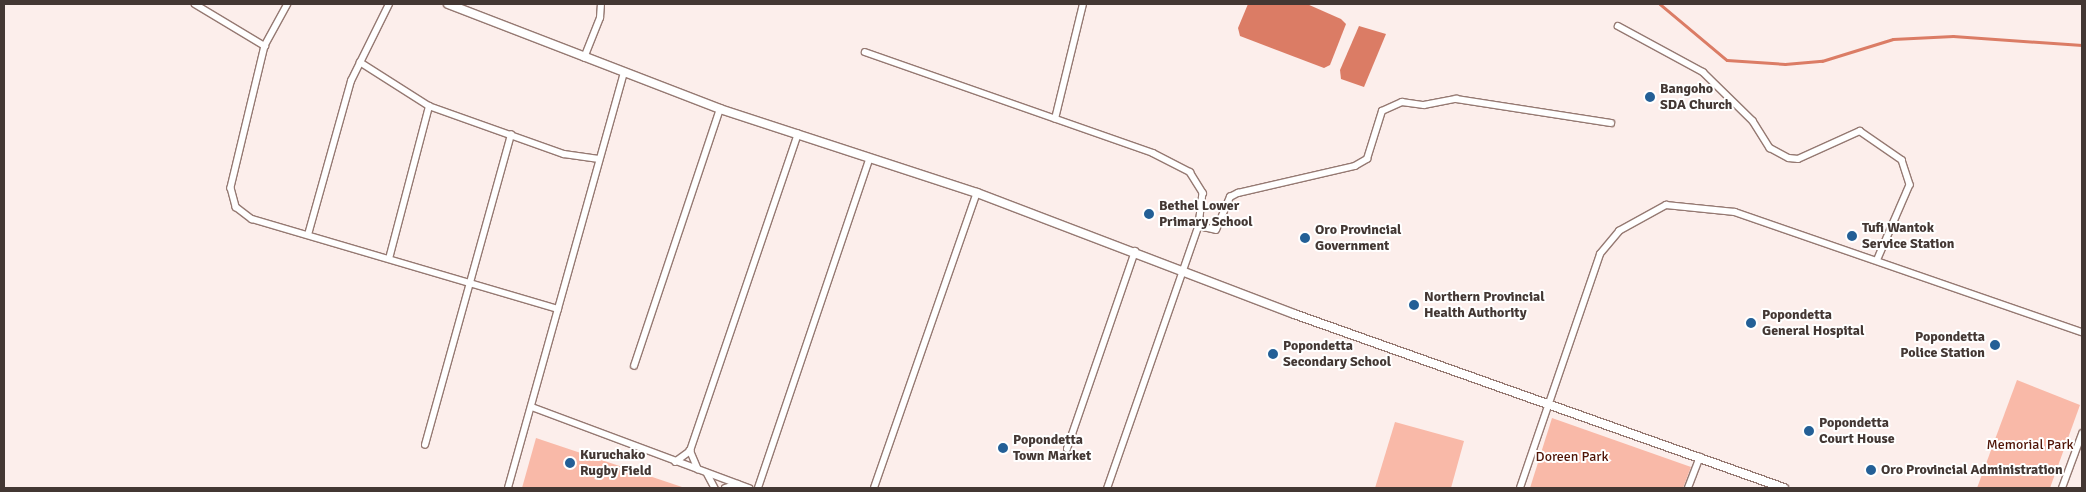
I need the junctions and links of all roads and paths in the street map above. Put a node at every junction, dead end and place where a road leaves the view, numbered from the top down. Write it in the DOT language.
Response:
graph roads {
  1 [pos="195,4"];
  2 [pos="288,4"];
  3 [pos="389,4"];
  4 [pos="448,4"];
  5 [pos="601,4"];
  6 [pos="1083,4"];
  7 [pos="1618,26"];
  8 [pos="265,46"];
  9 [pos="865,52"];
  10 [pos="584,58"];
  11 [pos="360,62"];
  12 [pos="624,73"];
  13 [pos="428,106"];
  14 [pos="720,109"];
  15 [pos="1056,119"];
  16 [pos="1611,123"];
  17 [pos="798,134"];
  18 [pos="511,135"];
  19 [pos="870,158"];
  20 [pos="599,159"];
  21 [pos="977,193"];
  22 [pos="1199,226"];
  23 [pos="308,235"];
  24 [pos="1135,251"];
  25 [pos="389,259"];
  26 [pos="1878,259"];
  27 [pos="1185,270"];
  28 [pos="469,283"];
  29 [pos="558,309"];
  30 [pos="2082,332"];
  31 [pos="634,366"];
  32 [pos="1550,402"];
  33 [pos="532,407"];
  34 [pos="2082,434"];
  35 [pos="425,446"];
  36 [pos="1067,449"];
  37 [pos="690,451"];
  38 [pos="1700,457"];
  39 [pos="675,462"];
  40 [pos="698,470"];
  41 [pos="707,473"];
  42 [pos="738,484"];
  43 [pos="508,488"];
  44 [pos="715,488"];
  45 [pos="725,488"];
  46 [pos="749,488"];
  47 [pos="758,488"];
  48 [pos="874,488"];
  49 [pos="1108,488"];
  50 [pos="1520,488"];
  51 [pos="1688,488"];
  52 [pos="1784,488"];
  53 [pos="2062,488"];
  1 -- 8 [label="street"];
  2 -- 8 [label="street"];
  3 -- 11 [label="street"];
  4 -- 10 [label="main road"];
  5 -- 10 [label="street"];
  6 -- 15 [label="street"];
  7 -- 26 [label="street"];
  8 -- 23 [label="street"];
  9 -- 15 [label="street"];
  10 -- 12 [label="main road"];
  11 -- 13 [label="street"];
  11 -- 23 [label="street"];
  12 -- 14 [label="main road"];
  12 -- 20 [label="street"];
  13 -- 18 [label="street"];
  13 -- 25 [label="street"];
  14 -- 17 [label="main road"];
  14 -- 31 [label="street"];
  15 -- 22 [label="street"];
  16 -- 22 [label="street"];
  17 -- 19 [label="main road"];
  17 -- 37 [label="street"];
  18 -- 20 [label="street"];
  18 -- 28 [label="street"];
  19 -- 21 [label="main road"];
  19 -- 47 [label="street"];
  20 -- 29 [label="street"];
  21 -- 24 [label="main road"];
  21 -- 48 [label="street"];
  22 -- 27 [label="street"];
  23 -- 25 [label="street"];
  24 -- 27 [label="main road"];
  24 -- 36 [label="street"];
  25 -- 28 [label="street"];
  26 -- 30 [label="street"];
  26 -- 32 [label="street"];
  27 -- 32 [label="main road"];
  27 -- 49 [label="street"];
  28 -- 29 [label="street"];
  28 -- 35 [label="street"];
  29 -- 33 [label="street"];
  32 -- 38 [label="main road"];
  32 -- 50 [label="street"];
  33 -- 39 [label="street"];
  33 -- 43 [label="street"];
  34 -- 53 [label="street"];
  37 -- 39 [label="street"];
  37 -- 40 [label="street"];
  38 -- 51 [label="street"];
  38 -- 52 [label="main road"];
  39 -- 40 [label="street"];
  40 -- 41 [label="street"];
  41 -- 42 [label="street"];
  41 -- 44 [label="street"];
  42 -- 45 [label="street"];
  42 -- 46 [label="street"];
}
